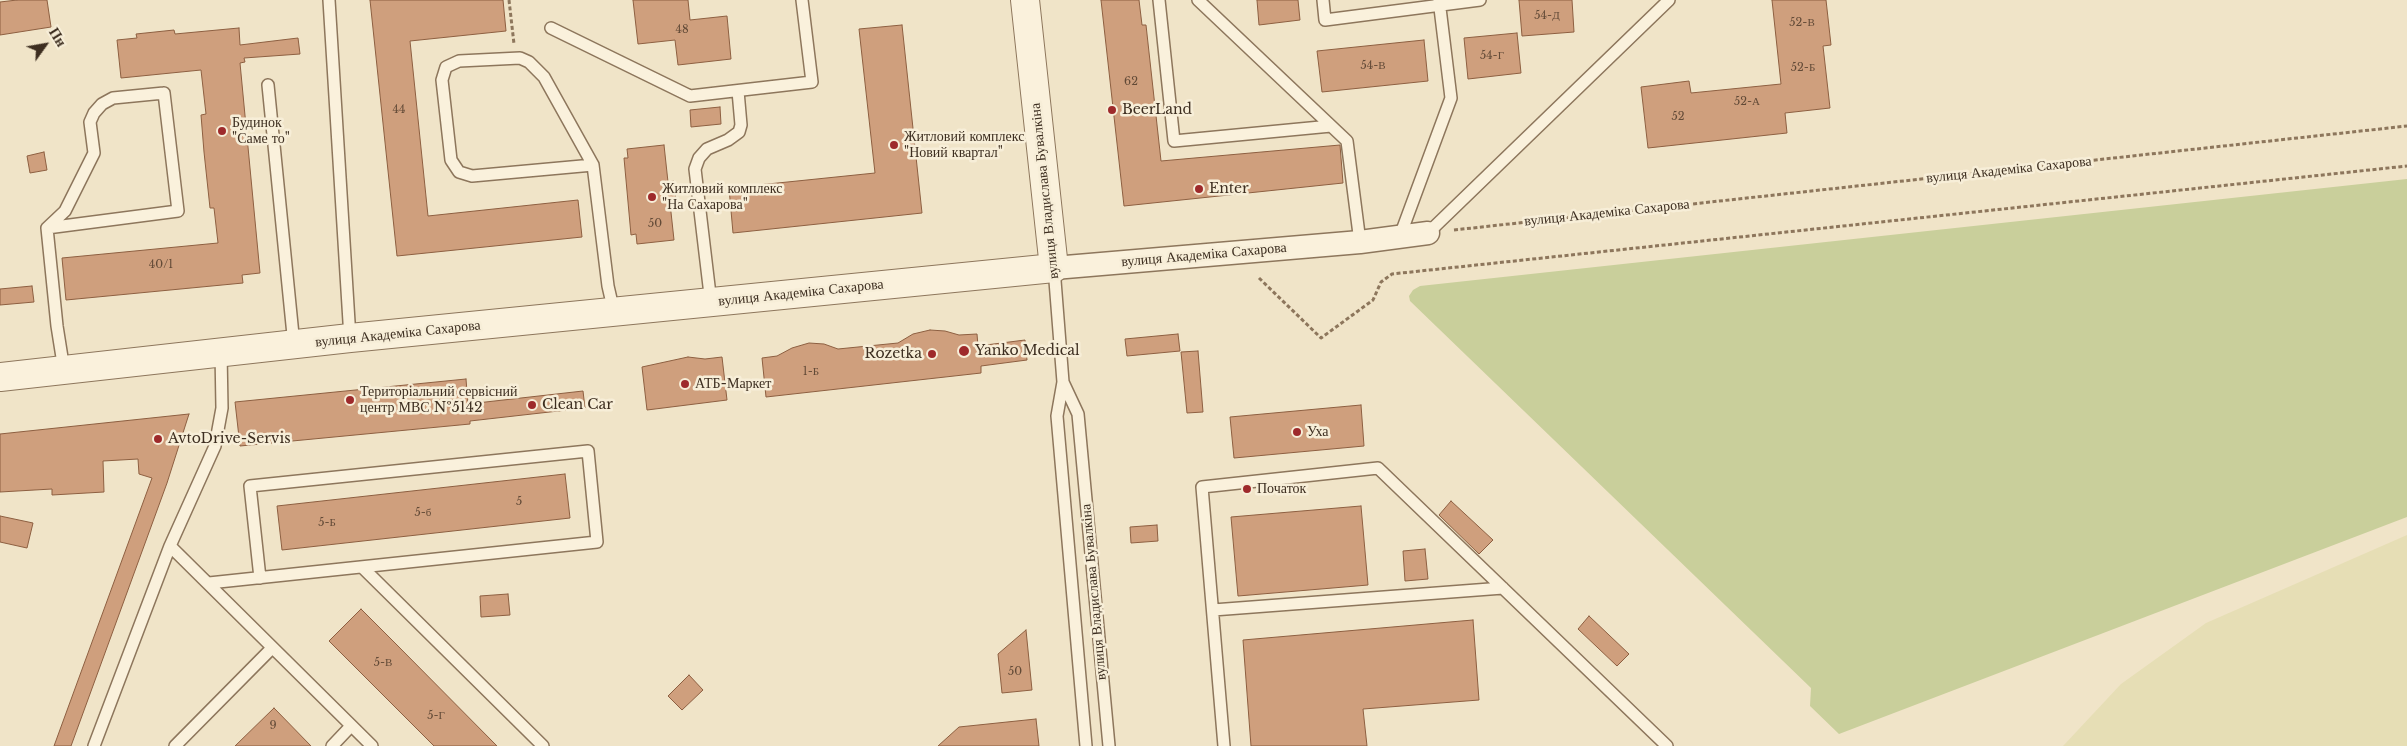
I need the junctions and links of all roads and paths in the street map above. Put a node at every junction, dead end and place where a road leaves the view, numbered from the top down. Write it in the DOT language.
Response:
graph roads {
  1 [pos="329,0"];
  2 [pos="509,0"];
  3 [pos="802,0"];
  4 [pos="1025,0"];
  5 [pos="1159,0"];
  6 [pos="1198,0"];
  7 [pos="1323,0"];
  8 [pos="1480,0"];
  9 [pos="1669,0"];
  10 [pos="1440,3"];
  11 [pos="551,28"];
  12 [pos="516,57"];
  13 [pos="268,85"];
  14 [pos="738,91"];
  15 [pos="1331,126"];
  16 [pos="2407,126"];
  17 [pos="593,165"];
  18 [pos="2407,166"];
  19 [pos="47,228"];
  20 [pos="1428,233"];
  21 [pos="1400,236"];
  22 [pos="1360,242"];
  23 [pos="1054,268"];
  24 [pos="1259,278"];
  25 [pos="711,303"];
  26 [pos="614,312"];
  27 [pos="350,338"];
  28 [pos="294,345"];
  29 [pos="221,352"];
  30 [pos="64,370"];
  31 [pos="0,377"];
  32 [pos="1063,382"];
  33 [pos="170,546"];
  34 [pos="362,567"];
  35 [pos="260,578"];
  36 [pos="208,583"];
  37 [pos="1503,588"];
  38 [pos="1214,610"];
  39 [pos="272,648"];
  40 [pos="351,726"];
  41 [pos="94,746"];
  42 [pos="175,746"];
  43 [pos="332,746"];
  44 [pos="372,746"];
  45 [pos="543,746"];
  46 [pos="1086,746"];
  47 [pos="1109,746"];
  48 [pos="1224,746"];
  49 [pos="1667,746"];
  1 -- 27 [label="lane"];
  2 -- 12 [label="path"];
  3 -- 14 [label="lane"];
  4 -- 23 [label="street, вулиця Владислава Бувалкіна"];
  5 -- 15 [label="lane"];
  6 -- 15 [label="lane"];
  7 -- 10 [label="lane"];
  8 -- 10 [label="lane"];
  9 -- 20 [label="lane"];
  10 -- 21 [label="lane"];
  11 -- 14 [label="lane"];
  12 -- 17 [label="lane"];
  12 -- 17 [label="lane"];
  13 -- 28 [label="lane"];
  14 -- 25 [label="lane"];
  15 -- 22 [label="lane"];
  16 -- 20 [label="path, вулиця Академіка Сахарова"];
  17 -- 26 [label="lane"];
  18 -- 24 [label="path"];
  19 -- 19 [label="lane"];
  19 -- 30 [label="lane"];
  20 -- 21 [label="street, вулиця Академіка Сахарова"];
  21 -- 22 [label="street, вулиця Академіка Сахарова"];
  22 -- 23 [label="street, вулиця Академіка Сахарова"];
  23 -- 25 [label="street, вулиця Академіка Сахарова"];
  23 -- 32 [label="lane, вулиця Владислава Бувалкіна"];
  25 -- 26 [label="street, вулиця Академіка Сахарова"];
  26 -- 27 [label="street, вулиця Академіка Сахарова"];
  27 -- 28 [label="street, вулиця Академіка Сахарова"];
  28 -- 29 [label="street, вулиця Академіка Сахарова"];
  29 -- 30 [label="street, вулиця Академіка Сахарова"];
  29 -- 33 [label="lane"];
  30 -- 31 [label="street, вулиця Академіка Сахарова"];
  32 -- 46 [label="lane, вулиця Владислава Бувалкіна"];
  32 -- 47 [label="lane, вулиця Владислава Бувалкіна"];
  33 -- 36 [label="lane"];
  33 -- 41 [label="lane"];
  34 -- 35 [label="lane"];
  34 -- 35 [label="lane"];
  34 -- 45 [label="lane"];
  35 -- 36 [label="lane"];
  36 -- 39 [label="lane"];
  37 -- 38 [label="lane"];
  37 -- 38 [label="lane"];
  37 -- 49 [label="lane"];
  38 -- 48 [label="lane"];
  39 -- 40 [label="lane"];
  39 -- 42 [label="lane"];
  40 -- 43 [label="lane"];
  40 -- 44 [label="lane"];
}
